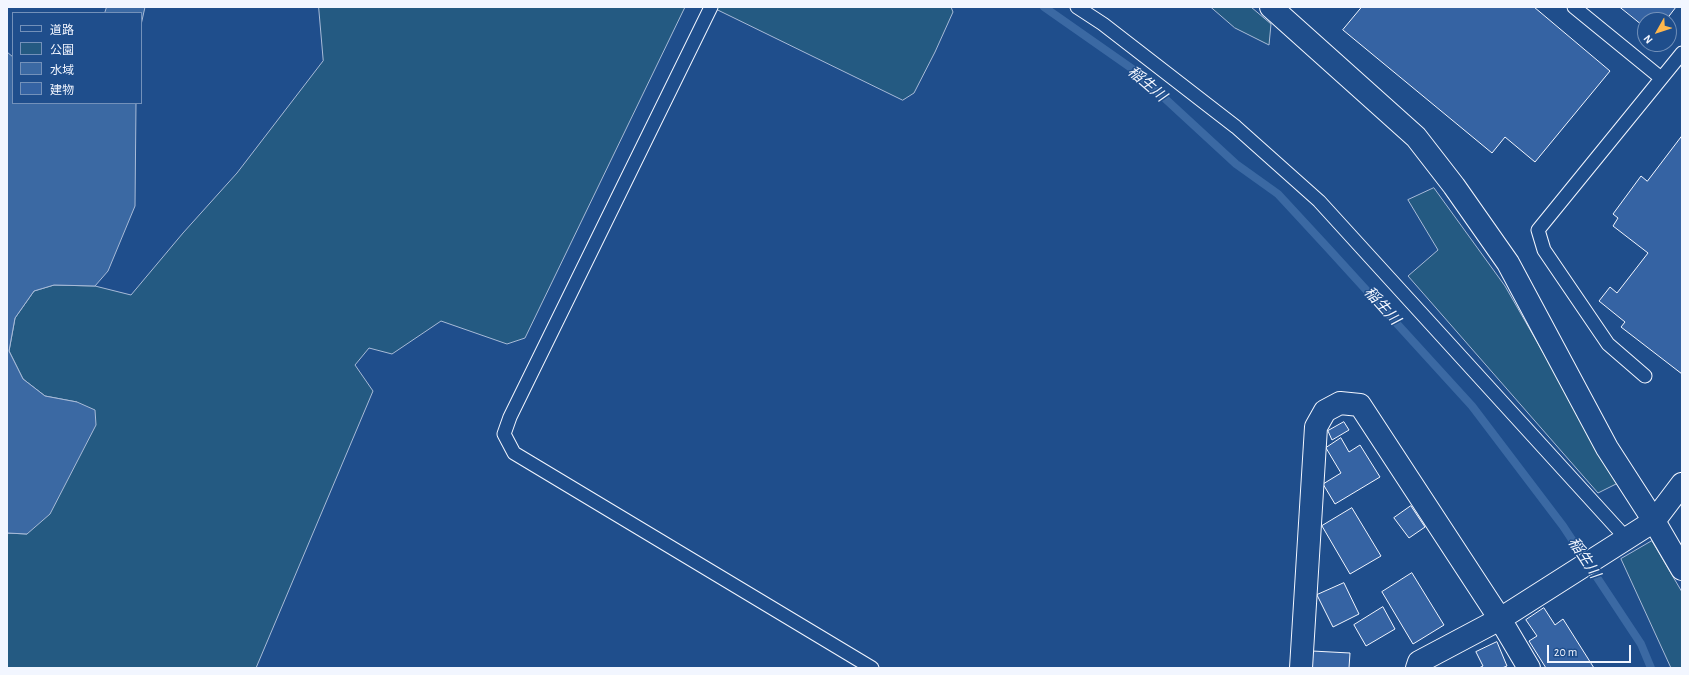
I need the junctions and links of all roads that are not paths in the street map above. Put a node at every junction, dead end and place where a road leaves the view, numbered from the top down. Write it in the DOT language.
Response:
graph roads {
  1 [pos="711,7"];
  2 [pos="1077,7"];
  3 [pos="1271,7"];
  4 [pos="1574,7"];
  5 [pos="1682,53"];
  6 [pos="1662,78"];
  7 [pos="1645,376"];
  8 [pos="1682,484"];
  9 [pos="1654,521"];
  10 [pos="1619,542"];
  11 [pos="1682,569"];
  12 [pos="1500,619"];
  13 [pos="872,668"];
  14 [pos="1302,668"];
  15 [pos="1417,668"];
  16 [pos="1530,668"];
  1 -- 13 [label="lane"];
  2 -- 10 [label="lane"];
  3 -- 9 [label="street"];
  4 -- 6 [label="lane"];
  5 -- 6 [label="lane"];
  6 -- 7 [label="lane"];
  8 -- 9 [label="street"];
  9 -- 10 [label="street"];
  9 -- 11 [label="street"];
  10 -- 12 [label="street"];
  12 -- 14 [label="street"];
  12 -- 15 [label="street"];
  12 -- 16 [label="street"];
}
